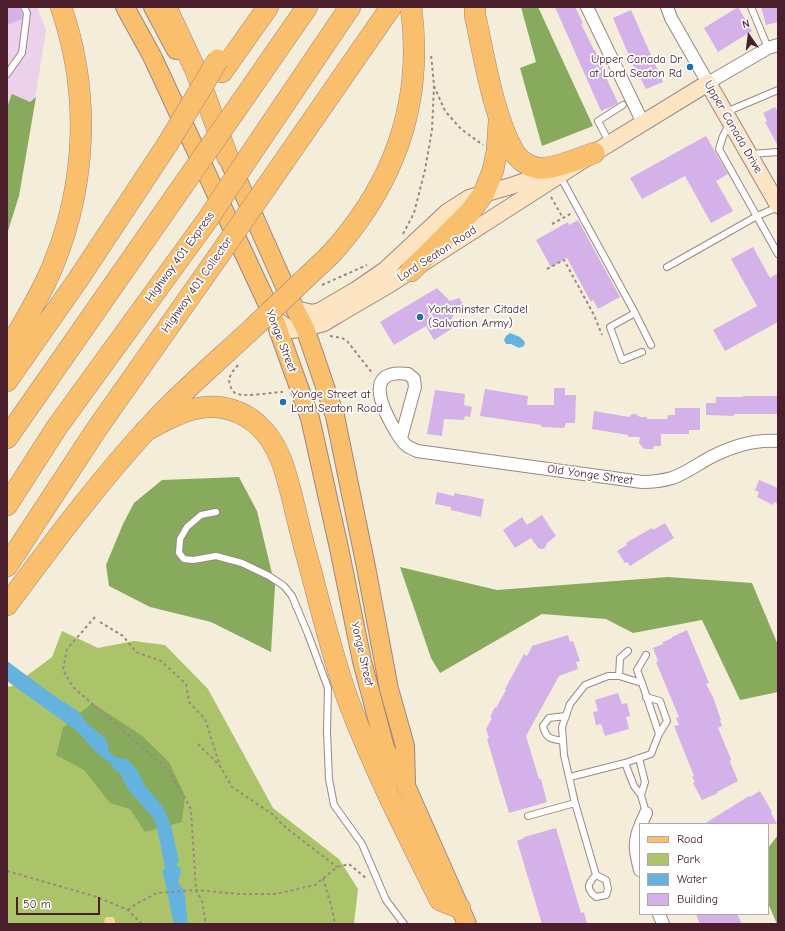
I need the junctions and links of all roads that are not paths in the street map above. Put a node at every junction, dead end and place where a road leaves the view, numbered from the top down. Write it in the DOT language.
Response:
graph roads {
  1 [pos="24,7"];
  2 [pos="61,7"];
  3 [pos="125,7"];
  4 [pos="153,7"];
  5 [pos="166,7"];
  6 [pos="250,7"];
  7 [pos="268,7"];
  8 [pos="307,7"];
  9 [pos="350,7"];
  10 [pos="391,7"];
  11 [pos="411,7"];
  12 [pos="475,7"];
  13 [pos="587,7"];
  14 [pos="667,7"];
  15 [pos="752,7"];
  16 [pos="773,47"];
  17 [pos="220,66"];
  18 [pos="7,74"];
  19 [pos="708,83"];
  20 [pos="778,90"];
  21 [pos="623,105"];
  22 [pos="500,118"];
  23 [pos="728,118"];
  24 [pos="643,123"];
  25 [pos="602,148"];
  26 [pos="778,152"];
  27 [pos="748,154"];
  28 [pos="228,158"];
  29 [pos="560,175"];
  30 [pos="484,193"];
  31 [pos="778,206"];
  32 [pos="757,216"];
  33 [pos="778,254"];
  34 [pos="667,267"];
  35 [pos="410,271"];
  36 [pos="296,309"];
  37 [pos="635,313"];
  38 [pos="274,318"];
  39 [pos="305,328"];
  40 [pos="651,344"];
  41 [pos="642,352"];
  42 [pos="10,367"];
  43 [pos="145,431"];
  44 [pos="7,438"];
  45 [pos="401,438"];
  46 [pos="778,441"];
  47 [pos="7,505"];
  48 [pos="216,512"];
  49 [pos="7,566"];
  50 [pos="7,604"];
  51 [pos="628,651"];
  52 [pos="646,655"];
  53 [pos="619,676"];
  54 [pos="642,684"];
  55 [pos="646,697"];
  56 [pos="566,716"];
  57 [pos="659,734"];
  58 [pos="563,741"];
  59 [pos="639,758"];
  60 [pos="625,763"];
  61 [pos="570,777"];
  62 [pos="406,786"];
  63 [pos="642,795"];
  64 [pos="575,803"];
  65 [pos="528,816"];
  66 [pos="644,819"];
  67 [pos="639,829"];
  68 [pos="639,866"];
  69 [pos="596,875"];
  70 [pos="463,916"];
  71 [pos="404,924"];
  1 -- 18 [label="lane"];
  2 -- 42 [label="highway"];
  3 -- 38 [label="main road, Yonge Street"];
  4 -- 28 [label="main road, Yonge Street"];
  5 -- 28 [label="highway"];
  6 -- 17 [label="highway"];
  7 -- 17 [label="highway"];
  8 -- 44 [label="highway, bridge"];
  9 -- 47 [label="highway, Highway 401 Express, bridge"];
  10 -- 49 [label="highway, Highway 401 Collector, bridge"];
  11 -- 43 [label="highway, bridge"];
  12 -- 22 [label="highway"];
  13 -- 24 [label="street"];
  14 -- 19 [label="street, Upper Canada Drive"];
  15 -- 16 [label="lane"];
  16 -- 19 [label="street, Lord Seaton Road"];
  17 -- 42 [label="highway, bridge"];
  19 -- 23 [label="street, Upper Canada Drive"];
  19 -- 24 [label="street, Lord Seaton Road"];
  20 -- 23 [label="lane"];
  21 -- 25 [label="lane"];
  22 -- 25 [label="highway"];
  22 -- 30 [label="highway"];
  23 -- 27 [label="street, Upper Canada Drive"];
  23 -- 32 [label="lane"];
  24 -- 25 [label="street, Lord Seaton Road"];
  25 -- 29 [label="street, Lord Seaton Road"];
  25 -- 30 [label="street, Lord Seaton Road"];
  26 -- 27 [label="lane"];
  27 -- 31 [label="street, Upper Canada Drive"];
  28 -- 36 [label="main road, Yonge Street"];
  29 -- 35 [label="street, Lord Seaton Road"];
  29 -- 37 [label="lane"];
  30 -- 35 [label="highway"];
  30 -- 36 [label="street, Lord Seaton Road"];
  31 -- 32 [label="lane"];
  32 -- 33 [label="lane"];
  32 -- 34 [label="lane"];
  35 -- 39 [label="street, Lord Seaton Road"];
  36 -- 39 [label="main road, Yonge Street"];
  37 -- 40 [label="lane"];
  37 -- 41 [label="lane"];
  38 -- 39 [label="street, Lord Seaton Road"];
  38 -- 62 [label="main road, Yonge Street"];
  39 -- 62 [label="main road, Yonge Street"];
  43 -- 50 [label="highway"];
  43 -- 70 [label="highway"];
  45 -- 45 [label="street, Old Yonge Street"];
  45 -- 46 [label="street, Old Yonge Street"];
  48 -- 71 [label="lane"];
  51 -- 53 [label="lane"];
  52 -- 54 [label="lane"];
  53 -- 54 [label="lane"];
  53 -- 56 [label="lane"];
  54 -- 55 [label="lane"];
  55 -- 57 [label="lane"];
  55 -- 57 [label="lane"];
  56 -- 58 [label="lane"];
  56 -- 58 [label="lane"];
  57 -- 59 [label="lane"];
  58 -- 61 [label="lane"];
  59 -- 60 [label="lane"];
  59 -- 63 [label="lane"];
  60 -- 61 [label="lane"];
  60 -- 63 [label="lane"];
  61 -- 64 [label="lane"];
  62 -- 70 [label="main road, Yonge Street"];
  63 -- 66 [label="lane"];
  64 -- 65 [label="lane"];
  64 -- 69 [label="lane"];
  67 -- 68 [label="street"];
}
